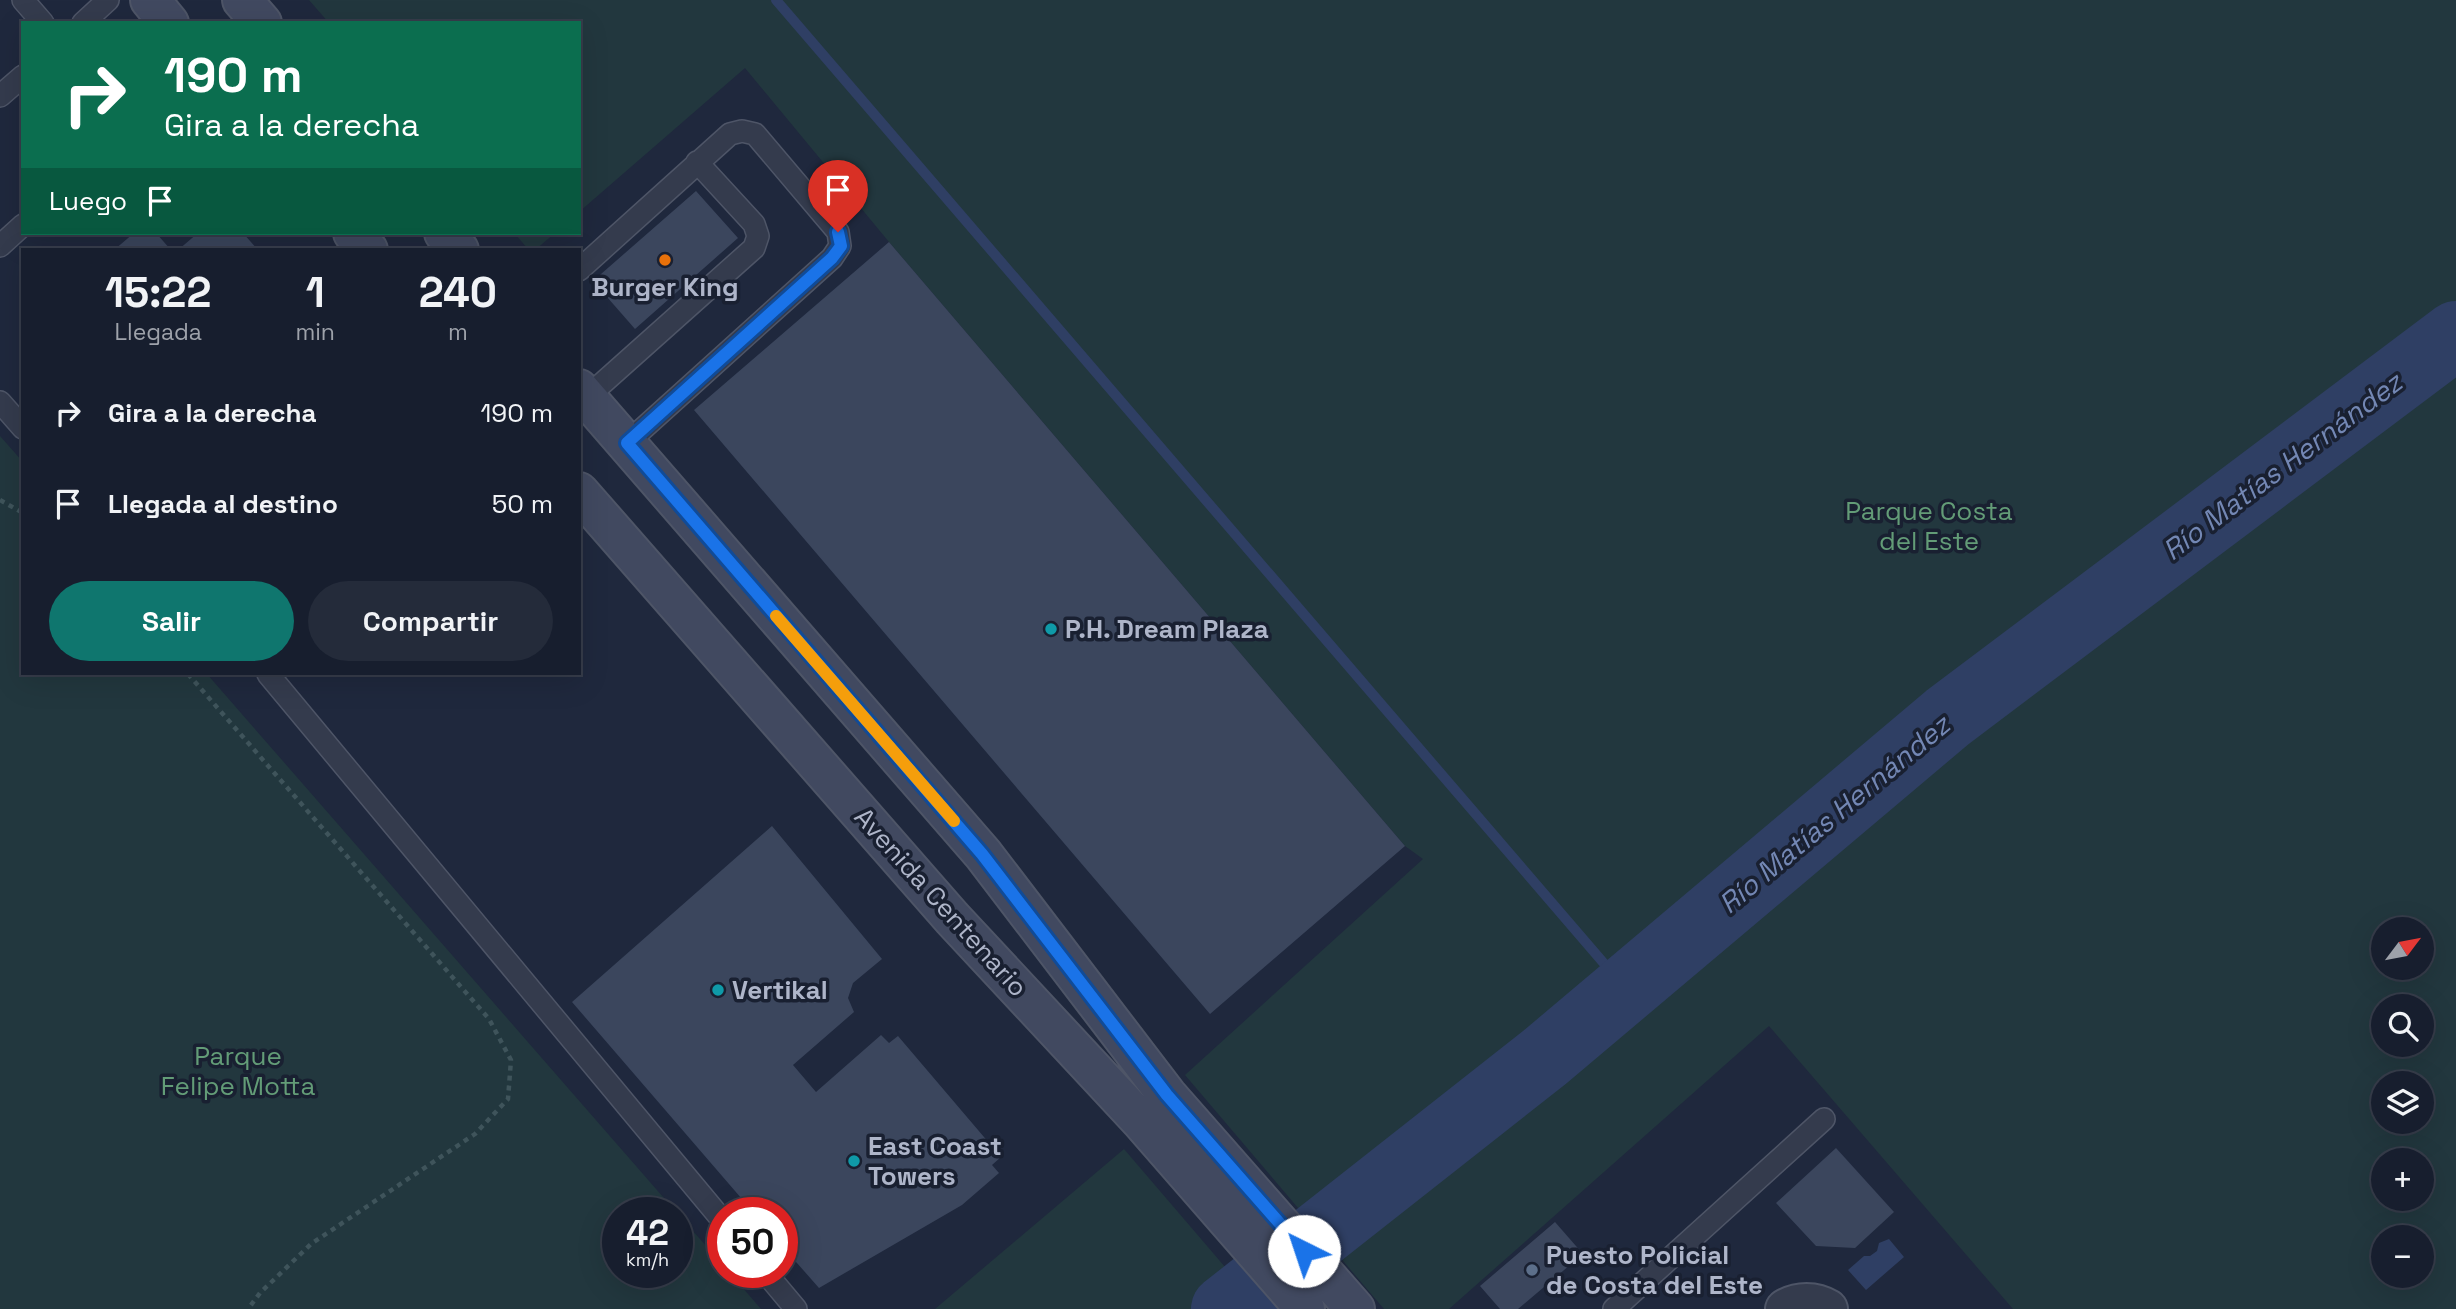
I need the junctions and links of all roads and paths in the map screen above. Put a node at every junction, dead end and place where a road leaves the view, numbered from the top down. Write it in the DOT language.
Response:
graph roads {
  1 [pos="23,0"];
  2 [pos="108,0"];
  3 [pos="150,0"];
  4 [pos="41,21"];
  5 [pos="85,21"];
  6 [pos="167,21"];
  7 [pos="21,78"];
  8 [pos="0,96"];
  9 [pos="697,162"];
  10 [pos="21,227"];
  11 [pos="0,246"];
  12 [pos="581,268"];
  13 [pos="583,393"];
  14 [pos="0,402"];
  15 [pos="21,426"];
  16 [pos="627,443"];
  17 [pos="581,494"];
  18 [pos="0,500"];
  19 [pos="21,512"];
  20 [pos="189,675"];
  21 [pos="269,675"];
  22 [pos="1154,1108"];
  23 [pos="1824,1119"];
  24 [pos="707,1202"];
  25 [pos="778,1288"];
  26 [pos="248,1309"];
  27 [pos="796,1309"];
  28 [pos="1305,1309"];
  29 [pos="1355,1309"];
  30 [pos="1614,1309"];
  31 [pos="1785,1309"];
  32 [pos="1828,1309"];
  1 -- 4 [label="lane"];
  2 -- 5 [label="lane"];
  3 -- 6 [label="main road"];
  7 -- 8 [label="lane"];
  9 -- 12 [label="lane"];
  9 -- 13 [label="lane"];
  9 -- 16 [label="lane"];
  10 -- 11 [label="lane"];
  13 -- 16 [label="main road, Avenida Centenario"];
  14 -- 15 [label="lane"];
  16 -- 22 [label="main road, Avenida Centenario"];
  17 -- 22 [label="main road, Avenida Centenario"];
  18 -- 19 [label="path"];
  20 -- 26 [label="path"];
  21 -- 24 [label="lane"];
  22 -- 28 [label="main road, Avenida Centenario"];
  22 -- 29 [label="main road, Avenida Centenario"];
  23 -- 30 [label="lane"];
  25 -- 27 [label="lane"];
  31 -- 32 [label="street"];
}
